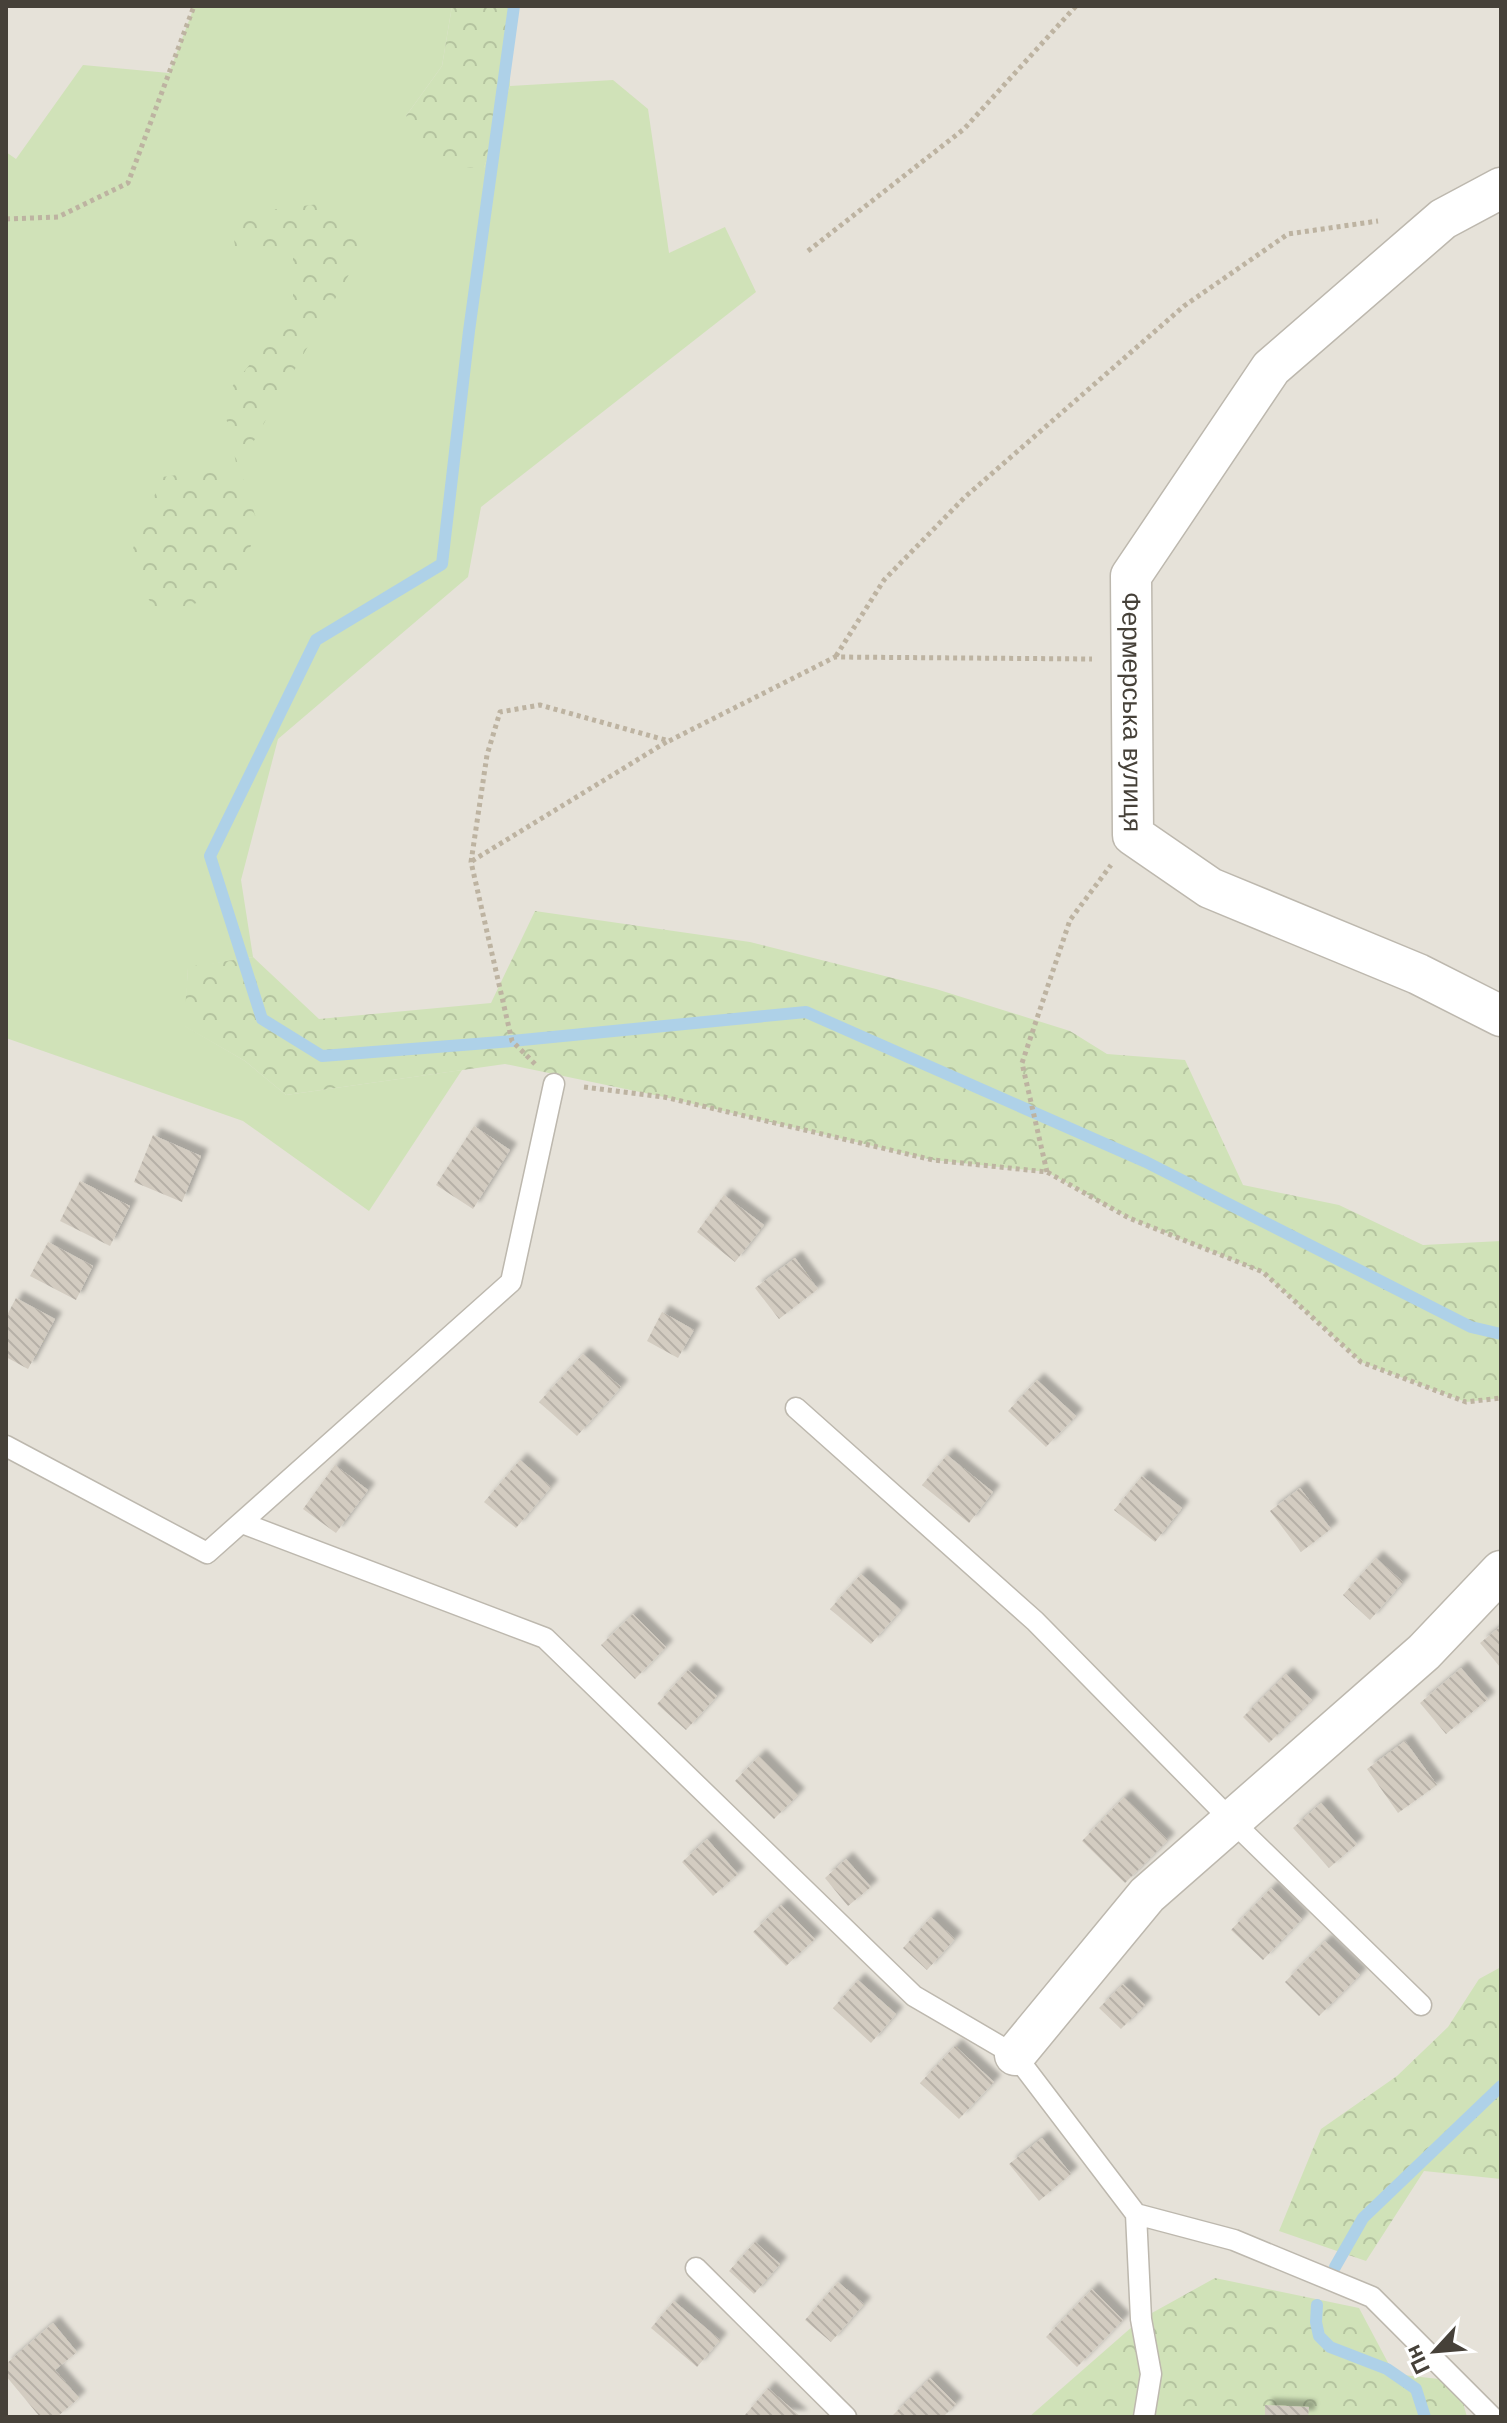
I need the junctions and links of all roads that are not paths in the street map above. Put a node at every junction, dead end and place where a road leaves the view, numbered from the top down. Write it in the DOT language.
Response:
graph roads {
  1 [pos="1501,188"];
  2 [pos="1501,1016"];
  3 [pos="554,1084"];
  4 [pos="796,1408"];
  5 [pos="6,1446"];
  6 [pos="242,1523"];
  7 [pos="1501,1571"];
  8 [pos="1232,1821"];
  9 [pos="1421,2005"];
  10 [pos="1015,2055"];
  11 [pos="1136,2214"];
  12 [pos="696,2268"];
  13 [pos="846,2417"];
  14 [pos="1144,2417"];
  15 [pos="1492,2417"];
  1 -- 2 [label="street, Фермерська вулиця"];
  3 -- 6 [label="lane"];
  4 -- 8 [label="lane"];
  5 -- 6 [label="lane"];
  6 -- 10 [label="lane"];
  7 -- 8 [label="street"];
  8 -- 9 [label="lane"];
  8 -- 10 [label="street"];
  10 -- 11 [label="lane"];
  11 -- 14 [label="lane"];
  11 -- 15 [label="lane"];
  12 -- 13 [label="lane"];
}
